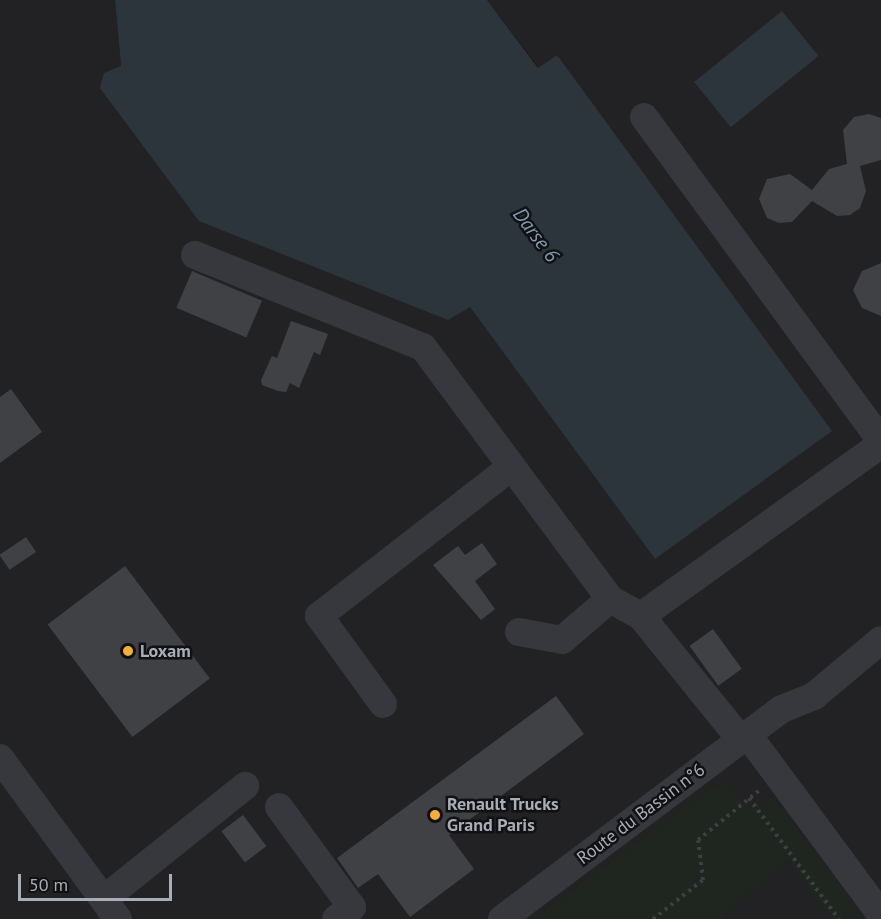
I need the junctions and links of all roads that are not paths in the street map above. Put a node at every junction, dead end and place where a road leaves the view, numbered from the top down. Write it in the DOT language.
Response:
graph roads {
  1 [pos="644,117"];
  2 [pos="195,255"];
  3 [pos="881,443"];
  4 [pos="512,467"];
  5 [pos="610,600"];
  6 [pos="641,616"];
  7 [pos="881,630"];
  8 [pos="519,632"];
  9 [pos="881,640"];
  10 [pos="384,704"];
  11 [pos="782,710"];
  12 [pos="745,738"];
  13 [pos="0,758"];
  14 [pos="245,786"];
  15 [pos="279,807"];
  16 [pos="111,909"];
  17 [pos="881,915"];
  18 [pos="336,919"];
  19 [pos="502,919"];
  1 -- 3 [label="street"];
  2 -- 4 [label="street"];
  3 -- 6 [label="street"];
  4 -- 5 [label="street"];
  4 -- 10 [label="street"];
  5 -- 6 [label="street"];
  5 -- 8 [label="street"];
  6 -- 12 [label="street"];
  7 -- 11 [label="street, Route du Bassin n°6"];
  9 -- 11 [label="street, Route du Bassin n°6"];
  11 -- 12 [label="street, Route du Bassin n°6"];
  12 -- 17 [label="street"];
  12 -- 19 [label="street, Route du Bassin n°6"];
  13 -- 16 [label="street"];
  14 -- 16 [label="street"];
  15 -- 18 [label="street"];
}
